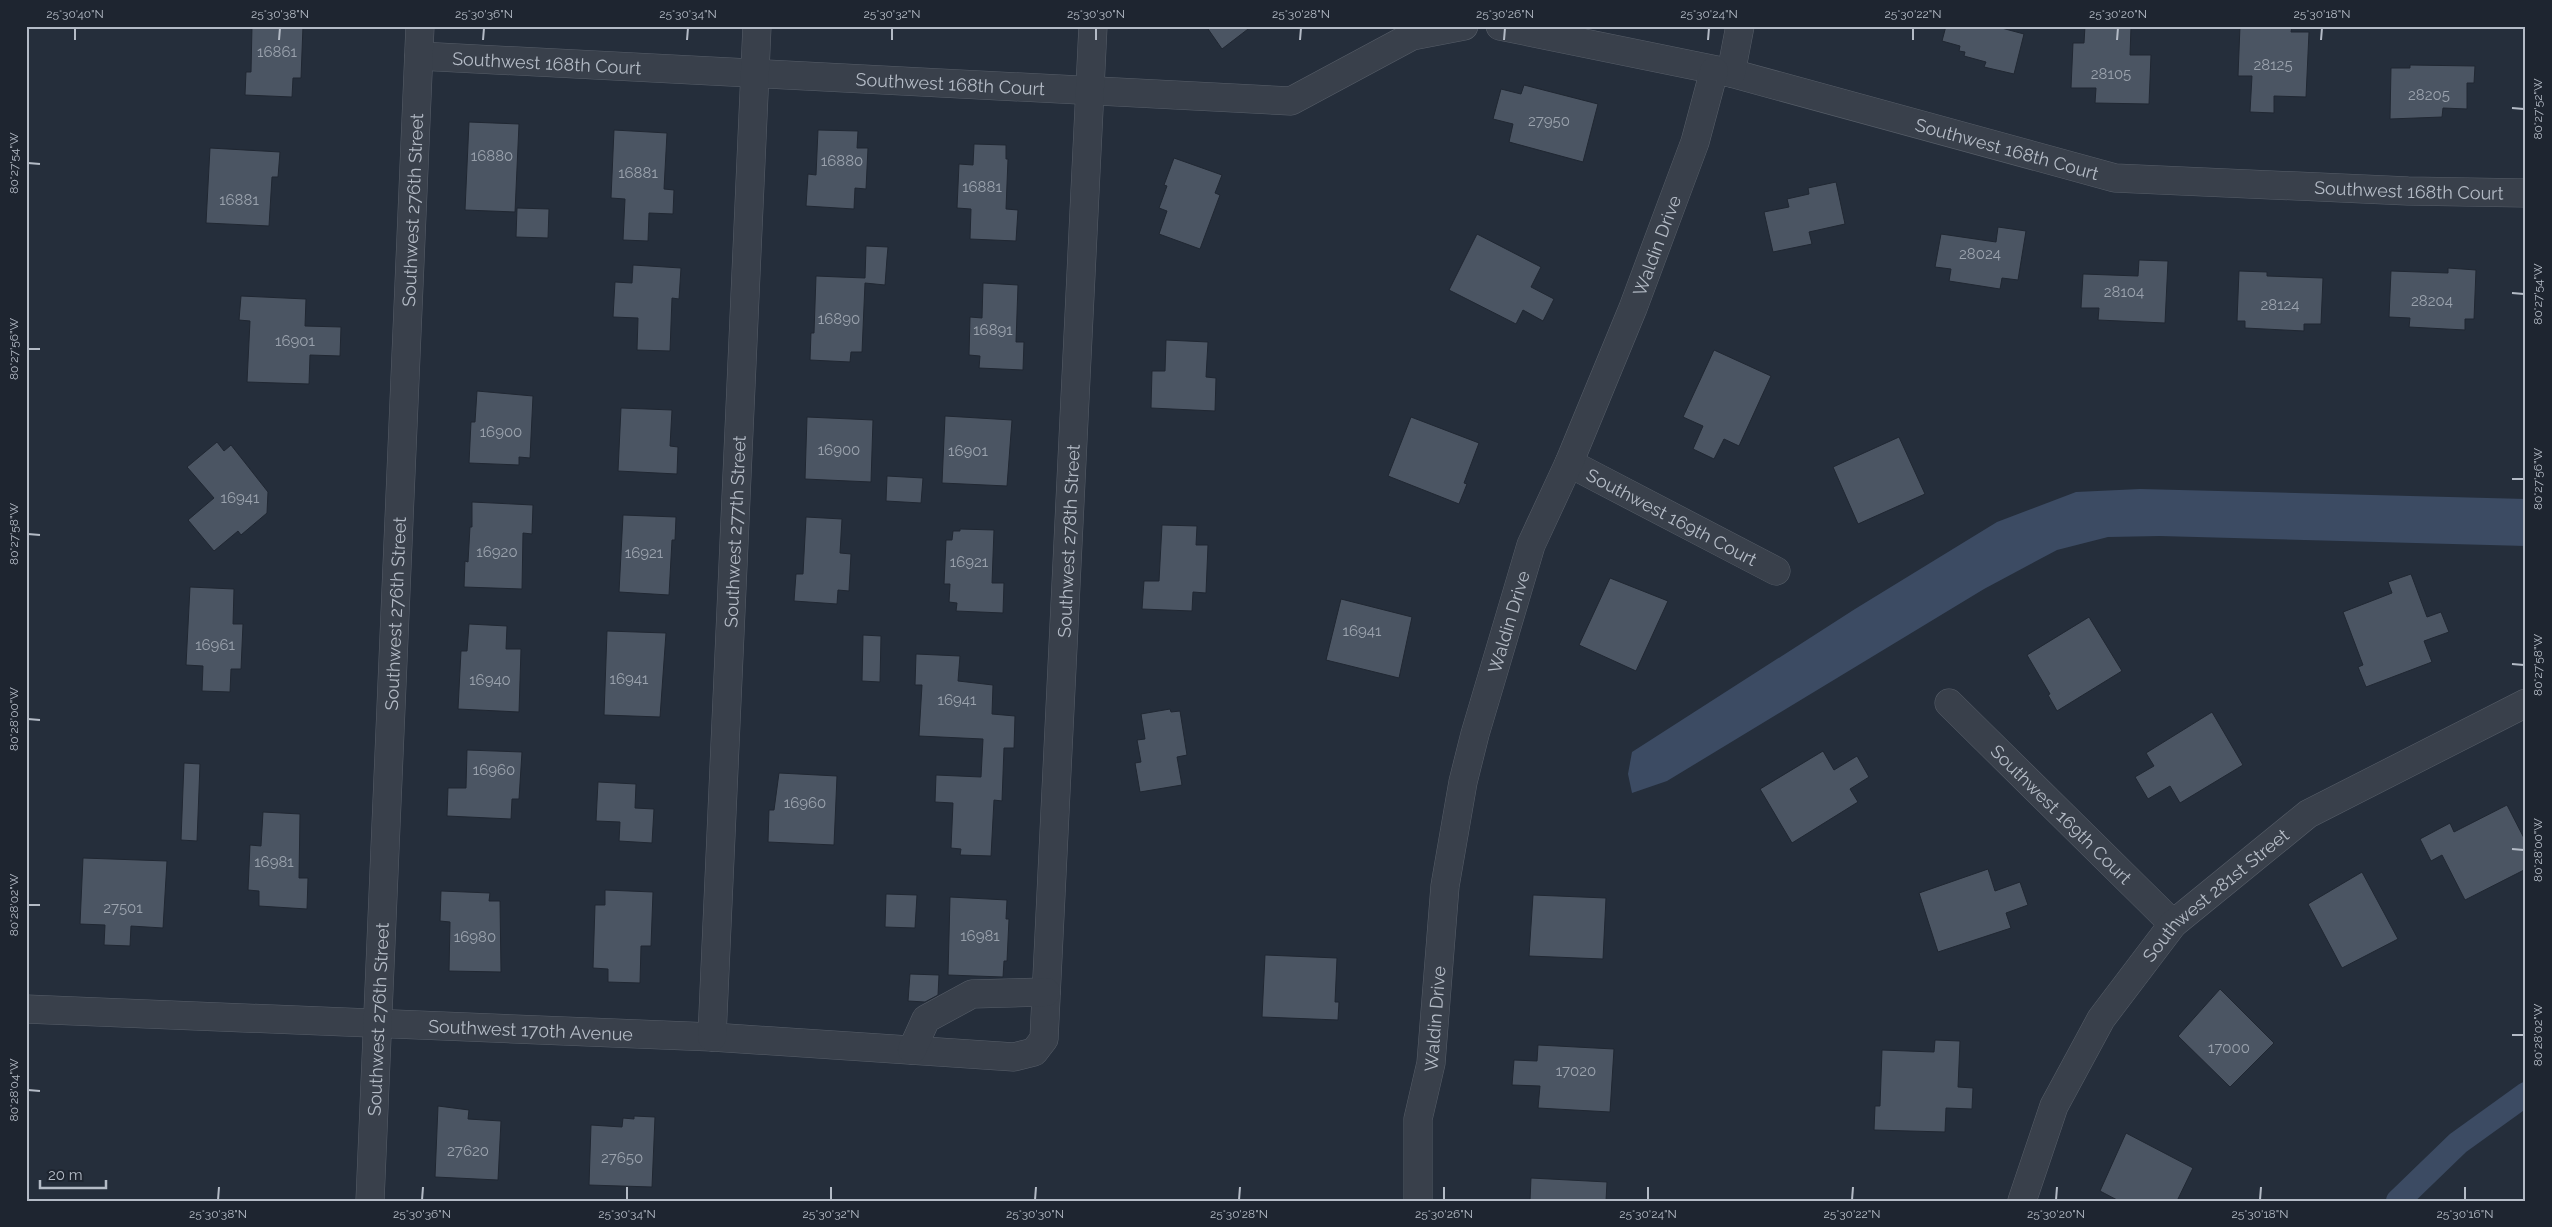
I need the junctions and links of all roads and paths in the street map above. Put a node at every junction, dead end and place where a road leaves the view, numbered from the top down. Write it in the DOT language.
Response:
graph roads {
  1 [pos="420,26"];
  2 [pos="757,26"];
  3 [pos="1093,26"];
  4 [pos="1464,26"];
  5 [pos="1500,26"];
  6 [pos="1740,26"];
  7 [pos="420,56"];
  8 [pos="1723,72"];
  9 [pos="754,74"];
  10 [pos="1090,91"];
  11 [pos="2526,193"];
  12 [pos="1568,463"];
  13 [pos="1776,571"];
  14 [pos="1949,703"];
  15 [pos="2526,703"];
  16 [pos="2173,924"];
  17 [pos="1046,992"];
  18 [pos="26,1009"];
  19 [pos="379,1023"];
  20 [pos="712,1037"];
  21 [pos="912,1050"];
  22 [pos="1034,1052"];
  23 [pos="370,1201"];
  24 [pos="1418,1201"];
  25 [pos="2022,1201"];
  1 -- 7 [label="street, Southwest 276th Street"];
  2 -- 9 [label="street, Southwest 277th Street"];
  3 -- 10 [label="street, Southwest 278th Street"];
  4 -- 10 [label="street, Southwest 168th Court"];
  5 -- 8 [label="street, Southwest 168th Court"];
  6 -- 8 [label="street, Waldin Drive"];
  7 -- 9 [label="street, Southwest 168th Court"];
  7 -- 19 [label="street, Southwest 276th Street"];
  8 -- 11 [label="street, Southwest 168th Court"];
  8 -- 12 [label="street, Waldin Drive"];
  9 -- 10 [label="street, Southwest 168th Court"];
  9 -- 20 [label="street, Southwest 277th Street"];
  10 -- 17 [label="street, Southwest 278th Street"];
  12 -- 13 [label="street, Southwest 169th Court"];
  12 -- 24 [label="street, Waldin Drive"];
  14 -- 16 [label="street, Southwest 169th Court"];
  15 -- 16 [label="street, Southwest 281st Street"];
  16 -- 25 [label="street, Southwest 281st Street"];
  17 -- 21 [label="street"];
  17 -- 22 [label="street, Southwest 278th Street"];
  18 -- 19 [label="street, Southwest 170th Avenue"];
  19 -- 20 [label="street, Southwest 170th Avenue"];
  19 -- 23 [label="street, Southwest 276th Street"];
  20 -- 21 [label="street, Southwest 170th Avenue"];
  21 -- 22 [label="street, Southwest 170th Avenue"];
}
